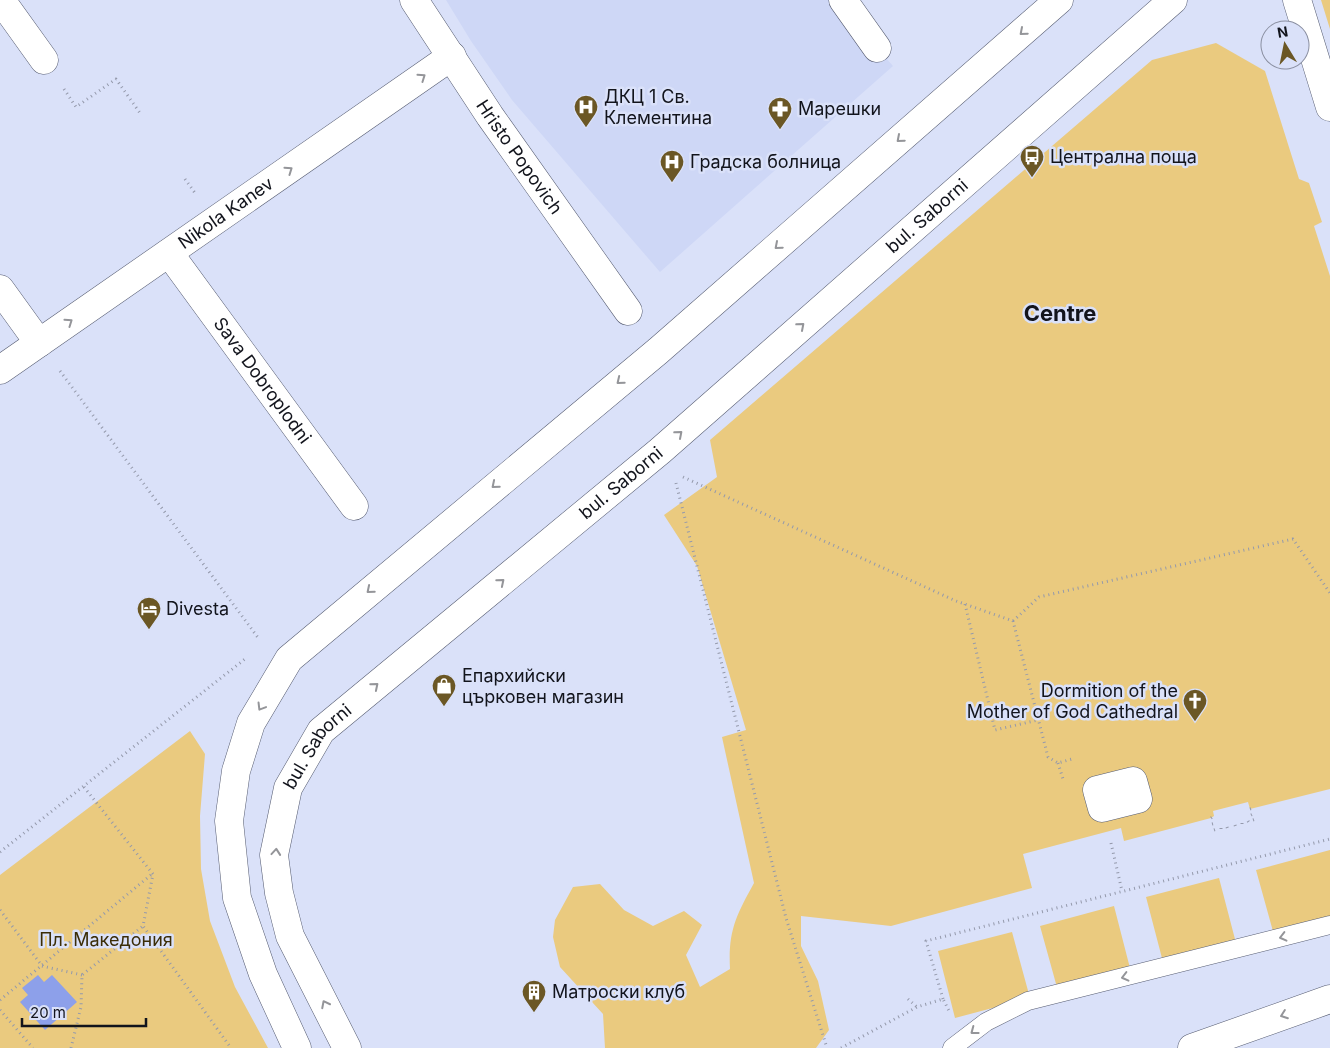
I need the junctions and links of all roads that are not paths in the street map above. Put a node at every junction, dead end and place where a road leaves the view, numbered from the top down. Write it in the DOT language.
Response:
graph roads {
  1 [pos="1,0"];
  2 [pos="414,0"];
  3 [pos="843,0"];
  4 [pos="1059,0"];
  5 [pos="1173,0"];
  6 [pos="1297,0"];
  7 [pos="876,48"];
  8 [pos="452,56"];
  9 [pos="44,60"];
  10 [pos="1330,107"];
  11 [pos="169,253"];
  12 [pos="0,289"];
  13 [pos="628,311"];
  14 [pos="39,343"];
  15 [pos="0,370"];
  16 [pos="354,506"];
  17 [pos="1330,925"];
  18 [pos="1330,999"];
  19 [pos="297,1048"];
  20 [pos="347,1048"];
  21 [pos="952,1048"];
  22 [pos="1192,1048"];
  1 -- 9 [label="street"];
  2 -- 8 [label="street, Hristo Popovich"];
  3 -- 7 [label="street"];
  4 -- 19 [label="street, one-way"];
  20 -- 5 [label="street, bul. Saborni, one-way"];
  6 -- 10 [label="street"];
  11 -- 8 [label="street, Nikola Kanev, one-way"];
  8 -- 13 [label="street, Hristo Popovich"];
  14 -- 11 [label="street, Nikola Kanev, one-way"];
  11 -- 16 [label="street, Sava Dobroplodni"];
  12 -- 14 [label="street"];
  14 -- 15 [label="street, Nikola Kanev"];
  17 -- 21 [label="lane, one-way"];
  18 -- 22 [label="street, one-way"];
}
